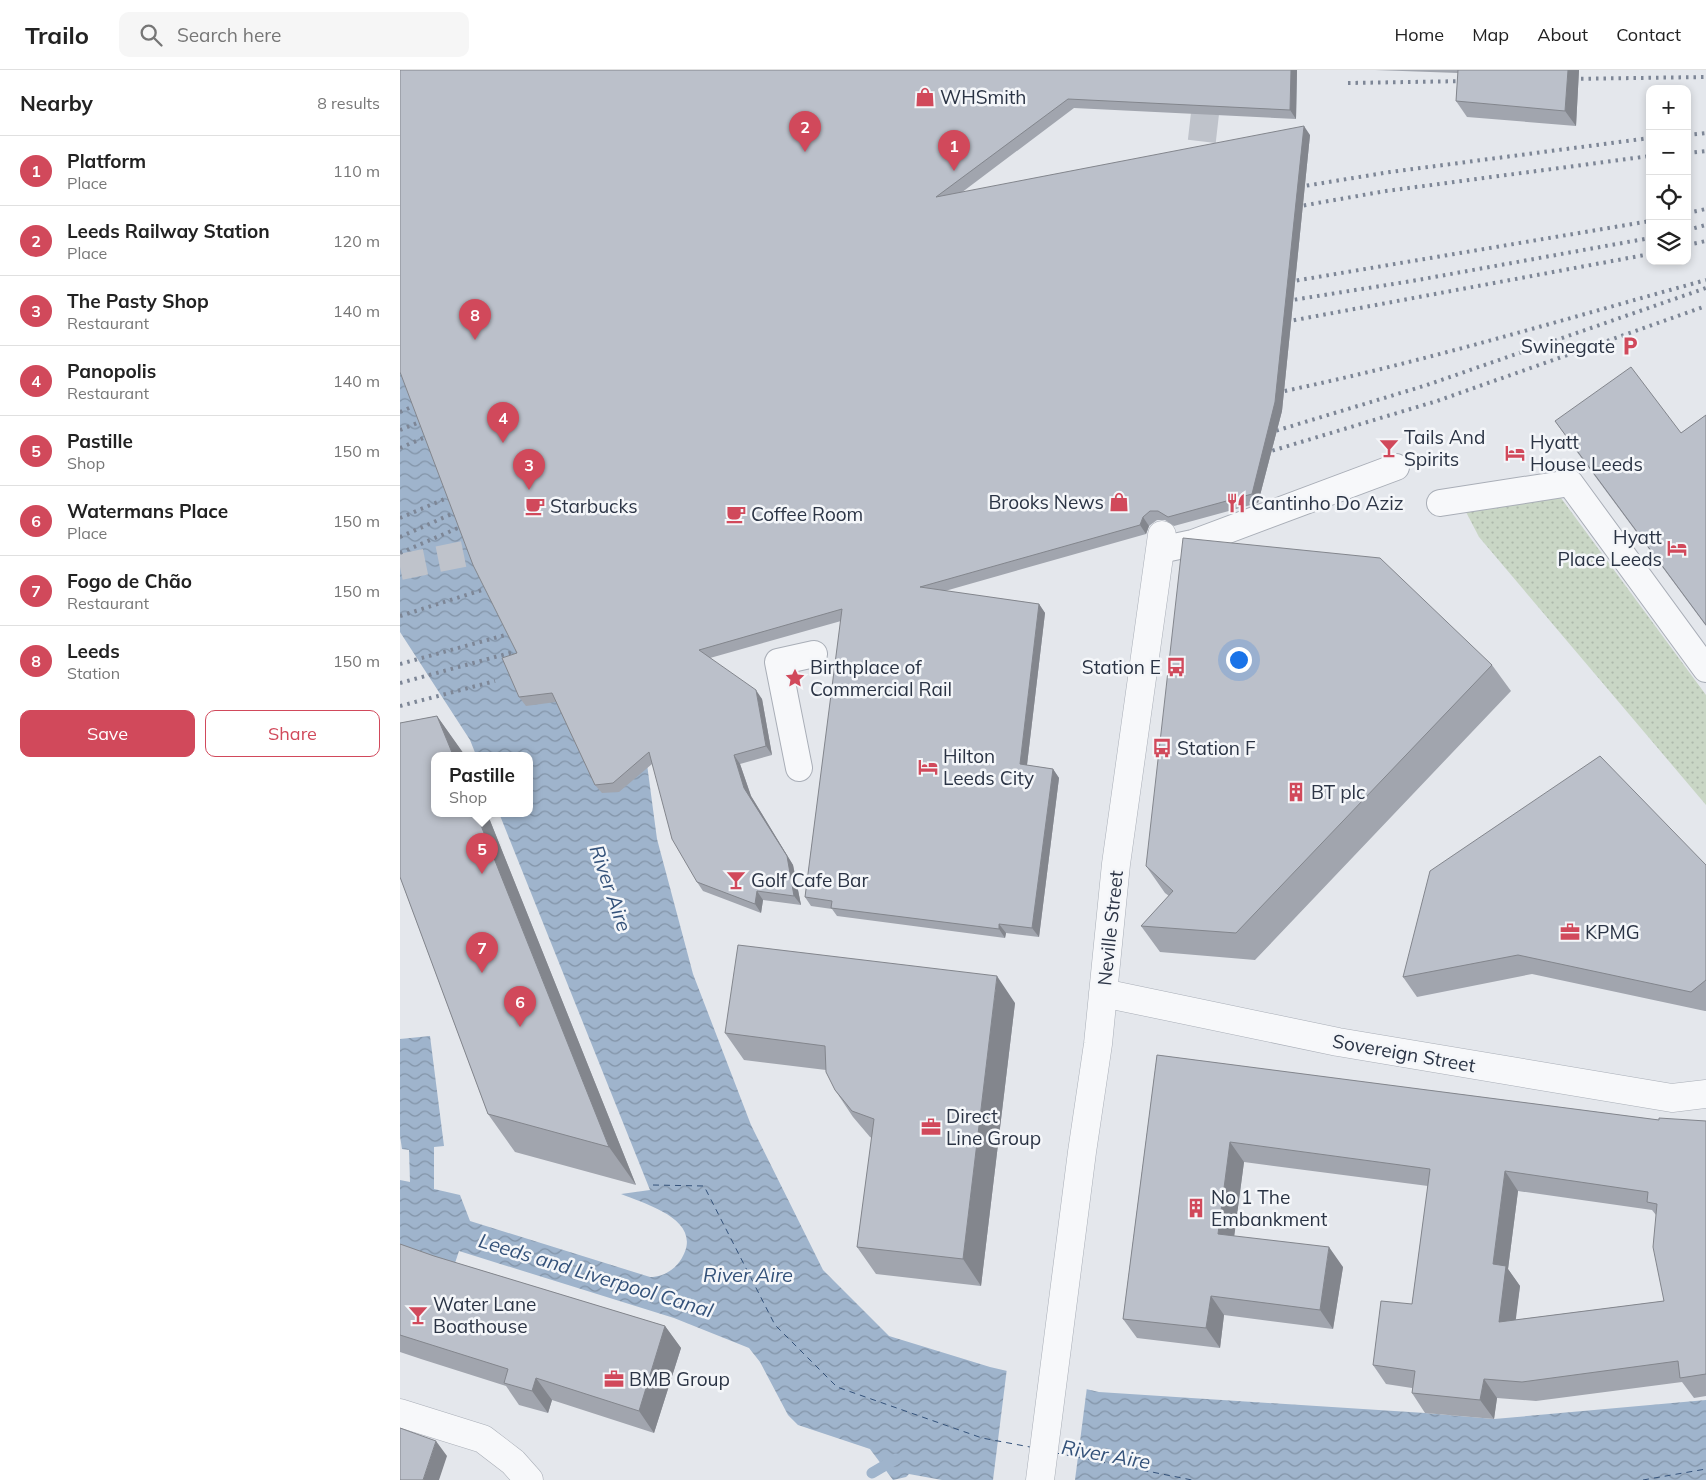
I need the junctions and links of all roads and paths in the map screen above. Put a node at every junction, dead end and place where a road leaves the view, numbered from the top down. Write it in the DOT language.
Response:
graph roads {
  1 [pos="1396,467"];
  2 [pos="1440,503"];
  3 [pos="1161,543"];
  4 [pos="814,654"];
  5 [pos="1706,669"];
  6 [pos="799,768"];
  7 [pos="1104,993"];
  8 [pos="1706,1094"];
  9 [pos="400,1414"];
  10 [pos="529,1480"];
  11 [pos="1040,1480"];
  1 -- 3 [label="street"];
  2 -- 5 [label="street"];
  3 -- 7 [label="street, Neville Street"];
  4 -- 6 [label="street"];
  7 -- 8 [label="street, Sovereign Street"];
  7 -- 11 [label="street, Neville Street"];
  9 -- 10 [label="street"];
}
